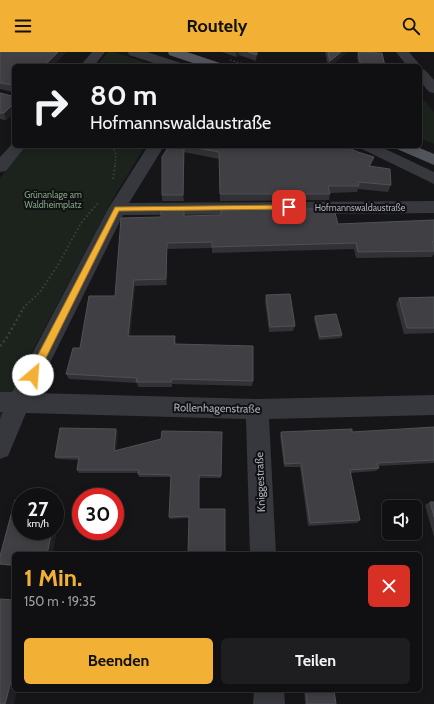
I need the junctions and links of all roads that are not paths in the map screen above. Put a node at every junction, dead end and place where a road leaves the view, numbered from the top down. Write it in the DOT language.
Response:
graph roads {
  1 [pos="99,52"];
  2 [pos="134,52"];
  3 [pos="174,52"];
  4 [pos="402,52"];
  5 [pos="89,64"];
  6 [pos="170,64"];
  7 [pos="208,64"];
  8 [pos="412,64"];
  9 [pos="434,68"];
  10 [pos="422,69"];
  11 [pos="422,75"];
  12 [pos="434,89"];
  13 [pos="16,148"];
  14 [pos="155,148"];
  15 [pos="373,149"];
  16 [pos="409,149"];
  17 [pos="434,160"];
  18 [pos="0,167"];
  19 [pos="434,179"];
  20 [pos="434,207"];
  21 [pos="117,209"];
  22 [pos="9,403"];
  23 [pos="434,405"];
  24 [pos="256,409"];
  25 [pos="0,448"];
  26 [pos="263,552"];
  27 [pos="268,692"];
  28 [pos="269,704"];
  1 -- 5 [label="street"];
  2 -- 6 [label="street"];
  3 -- 7 [label="main road"];
  4 -- 8 [label="street"];
  9 -- 10 [label="street"];
  11 -- 12 [label="street"];
  13 -- 18 [label="street"];
  14 -- 21 [label="street"];
  15 -- 16 [label="street"];
  15 -- 19 [label="street"];
  16 -- 17 [label="main road"];
  20 -- 21 [label="street, Hofmannswaldaustraße"];
  21 -- 22 [label="street"];
  22 -- 24 [label="street, Rollenhagenstraße"];
  22 -- 25 [label="street"];
  23 -- 24 [label="street, Rollenhagenstraße"];
  24 -- 26 [label="street, Kniggestraße"];
  27 -- 28 [label="street"];
}
